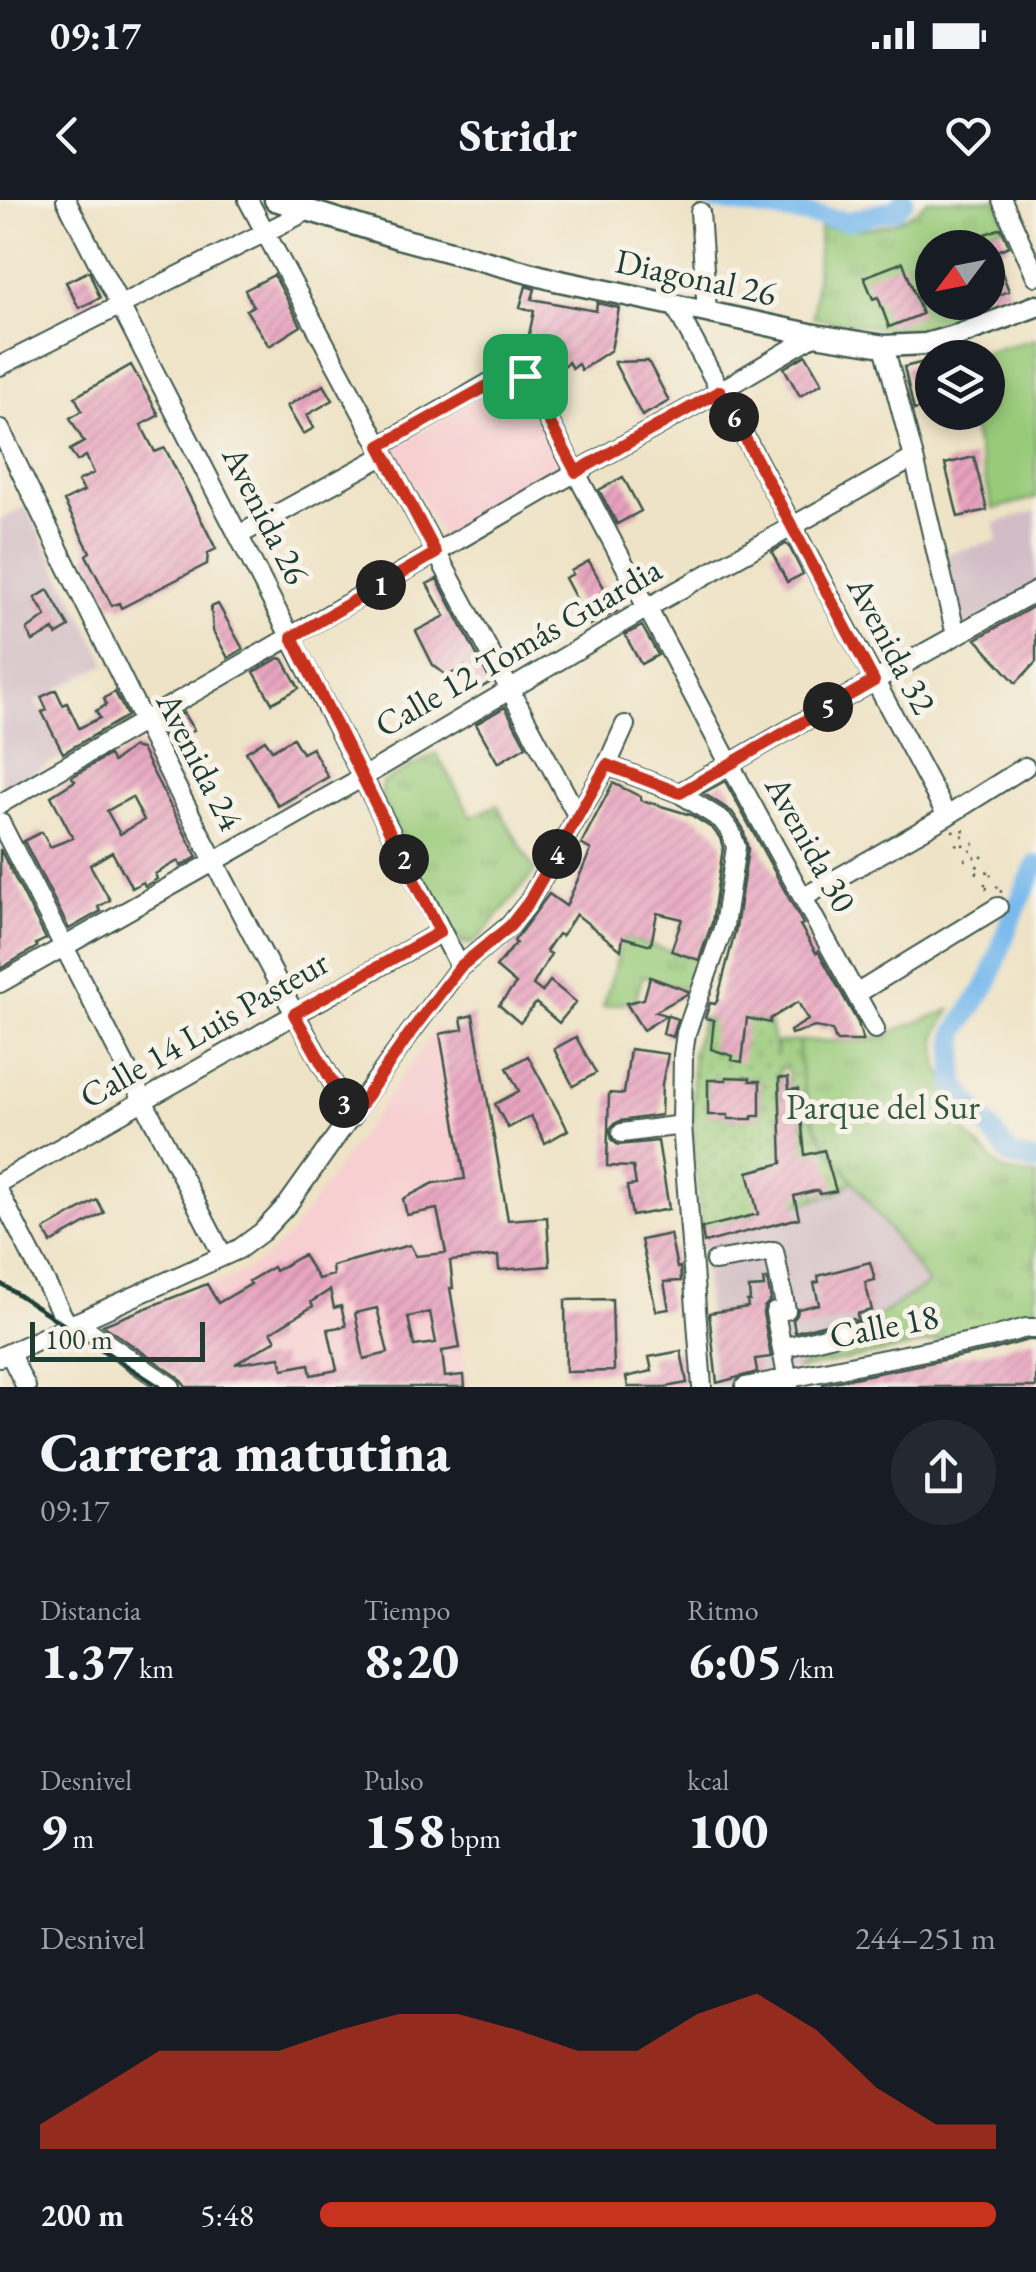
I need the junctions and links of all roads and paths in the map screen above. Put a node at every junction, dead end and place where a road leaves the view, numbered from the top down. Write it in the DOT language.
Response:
graph roads {
  1 [pos="66,200"];
  2 [pos="248,200"];
  3 [pos="275,200"];
  4 [pos="1002,200"];
  5 [pos="304,205"];
  6 [pos="700,212"];
  7 [pos="265,232"];
  8 [pos="1036,276"];
  9 [pos="121,305"];
  10 [pos="675,306"];
  11 [pos="1036,306"];
  12 [pos="707,312"];
  13 [pos="815,335"];
  14 [pos="884,346"];
  15 [pos="0,366"];
  16 [pos="720,391"];
  17 [pos="0,429"];
  18 [pos="382,450"];
  19 [pos="914,458"];
  20 [pos="576,472"];
  21 [pos="792,526"];
  22 [pos="239,535"];
  23 [pos="436,553"];
  24 [pos="1036,592"];
  25 [pos="647,608"];
  26 [pos="956,635"];
  27 [pos="292,637"];
  28 [pos="874,681"];
  29 [pos="509,689"];
  30 [pos="143,722"];
  31 [pos="625,726"];
  32 [pos="729,764"];
  33 [pos="607,765"];
  34 [pos="1025,767"];
  35 [pos="362,776"];
  36 [pos="680,793"];
  37 [pos="0,804"];
  38 [pos="578,818"];
  39 [pos="0,822"];
  40 [pos="947,824"];
  41 [pos="213,860"];
  42 [pos="804,897"];
  43 [pos="998,907"];
  44 [pos="440,932"];
  45 [pos="64,945"];
  46 [pos="460,967"];
  47 [pos="0,982"];
  48 [pos="856,994"];
  49 [pos="294,1014"];
  50 [pos="875,1029"];
  51 [pos="144,1101"];
  52 [pos="352,1117"];
  53 [pos="682,1125"];
  54 [pos="622,1133"];
  55 [pos="0,1182"];
  56 [pos="0,1194"];
  57 [pos="223,1256"];
  58 [pos="715,1261"];
  59 [pos="72,1324"];
  60 [pos="1036,1328"];
  61 [pos="850,1331"];
  62 [pos="782,1348"];
  63 [pos="5,1355"];
  64 [pos="788,1382"];
  65 [pos="26,1387"];
  66 [pos="171,1387"];
  67 [pos="702,1387"];
  68 [pos="745,1387"];
  1 -- 9 [label="street, Avenida 26"];
  2 -- 7 [label="street"];
  3 -- 5 [label="main road, Diagonal 26"];
  4 -- 8 [label="street"];
  5 -- 7 [label="street"];
  5 -- 10 [label="main road, Diagonal 26"];
  6 -- 12 [label="street"];
  7 -- 9 [label="street"];
  7 -- 18 [label="street"];
  9 -- 15 [label="street"];
  9 -- 22 [label="street, Avenida 26"];
  10 -- 12 [label="main road, Diagonal 26"];
  10 -- 16 [label="street, Avenida 32"];
  11 -- 14 [label="main road, Diagonal 26"];
  12 -- 13 [label="main road, Diagonal 26"];
  13 -- 14 [label="main road, Diagonal 26"];
  13 -- 16 [label="street"];
  14 -- 19 [label="street"];
  16 -- 20 [label="street"];
  16 -- 21 [label="street, Avenida 32"];
  17 -- 30 [label="street, Avenida 24"];
  18 -- 20 [label="street, Avenida 30"];
  18 -- 22 [label="street"];
  18 -- 23 [label="street"];
  19 -- 21 [label="street, Calle 12 Tomás Guardia"];
  19 -- 26 [label="street"];
  20 -- 23 [label="street"];
  20 -- 25 [label="street, Avenida 30"];
  21 -- 25 [label="street, Calle 12 Tomás Guardia"];
  21 -- 28 [label="street, Avenida 32"];
  22 -- 27 [label="street, Avenida 26"];
  23 -- 27 [label="street"];
  23 -- 29 [label="street"];
  24 -- 26 [label="street"];
  25 -- 29 [label="street, Calle 12 Tomás Guardia"];
  25 -- 32 [label="street, Avenida 30"];
  26 -- 28 [label="street"];
  27 -- 30 [label="street"];
  27 -- 35 [label="street, Avenida 26"];
  28 -- 32 [label="street"];
  28 -- 40 [label="street, Avenida 32"];
  29 -- 35 [label="street, Calle 12 Tomás Guardia"];
  29 -- 38 [label="street"];
  30 -- 37 [label="street"];
  30 -- 41 [label="street, Avenida 24"];
  31 -- 33 [label="street"];
  32 -- 36 [label="street"];
  32 -- 42 [label="street, Avenida 30"];
  33 -- 36 [label="street"];
  33 -- 38 [label="street"];
  34 -- 40 [label="street"];
  35 -- 41 [label="street, Calle 12 Tomás Guardia"];
  35 -- 44 [label="street, Avenida 26"];
  36 -- 53 [label="street"];
  38 -- 46 [label="street"];
  39 -- 45 [label="street"];
  40 -- 42 [label="street"];
  40 -- 43 [label="path"];
  41 -- 45 [label="street, Calle 12 Tomás Guardia"];
  41 -- 49 [label="street, Avenida 24"];
  42 -- 48 [label="street, Avenida 30"];
  43 -- 48 [label="street"];
  44 -- 46 [label="street, Avenida 26"];
  44 -- 49 [label="street, Calle 14 Luis Pasteur"];
  45 -- 47 [label="street, Calle 12 Tomás Guardia"];
  45 -- 51 [label="street"];
  46 -- 52 [label="street"];
  48 -- 50 [label="street, Avenida 30"];
  49 -- 51 [label="street, Calle 14 Luis Pasteur"];
  49 -- 52 [label="street, Avenida 24"];
  51 -- 55 [label="street, Calle 14 Luis Pasteur"];
  51 -- 57 [label="street"];
  52 -- 57 [label="street"];
  53 -- 54 [label="street"];
  53 -- 67 [label="street"];
  56 -- 59 [label="street"];
  57 -- 59 [label="street"];
  58 -- 62 [label="street"];
  59 -- 63 [label="street"];
  59 -- 66 [label="street"];
  60 -- 64 [label="street, Calle 18"];
  61 -- 62 [label="street"];
  62 -- 64 [label="street"];
  63 -- 65 [label="street"];
  64 -- 68 [label="street, Calle 18"];
}
